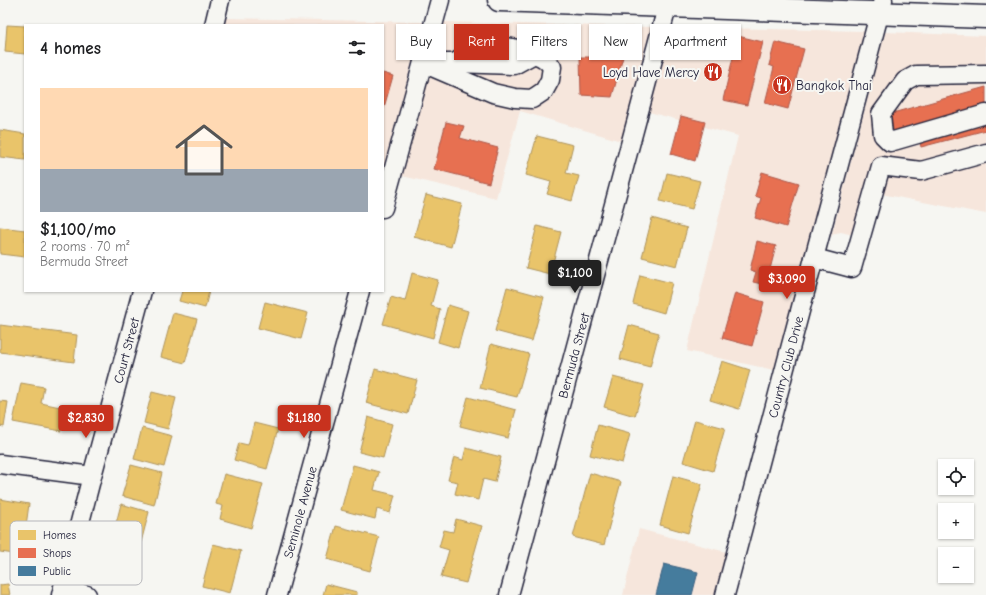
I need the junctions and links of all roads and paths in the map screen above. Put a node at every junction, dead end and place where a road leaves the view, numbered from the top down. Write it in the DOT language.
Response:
graph roads {
  1 [pos="220,0"];
  2 [pos="440,0"];
  3 [pos="499,0"];
  4 [pos="668,3"];
  5 [pos="881,7"];
  6 [pos="986,17"];
  7 [pos="214,24"];
  8 [pos="422,63"];
  9 [pos="986,74"];
  10 [pos="986,114"];
  11 [pos="986,153"];
  12 [pos="384,204"];
  13 [pos="814,258"];
  14 [pos="142,292"];
  15 [pos="360,292"];
  16 [pos="0,464"];
  17 [pos="92,476"];
  18 [pos="80,521"];
  19 [pos="62,592"];
  20 [pos="87,595"];
  21 [pos="277,595"];
  22 [pos="509,595"];
  23 [pos="725,595"];
  1 -- 7 [label="street"];
  2 -- 8 [label="street"];
  3 -- 4 [label="main road"];
  4 -- 5 [label="main road"];
  4 -- 22 [label="street, Bermuda Street"];
  5 -- 6 [label="main road"];
  5 -- 13 [label="street, Country Club Drive"];
  8 -- 8 [label="street"];
  8 -- 12 [label="street"];
  9 -- 10 [label="street"];
  11 -- 13 [label="street"];
  13 -- 23 [label="street, Country Club Drive"];
  14 -- 17 [label="street, Court Street"];
  15 -- 21 [label="street, Seminole Avenue"];
  16 -- 17 [label="street"];
  17 -- 18 [label="street, Court Street"];
  19 -- 20 [label="street"];
}
